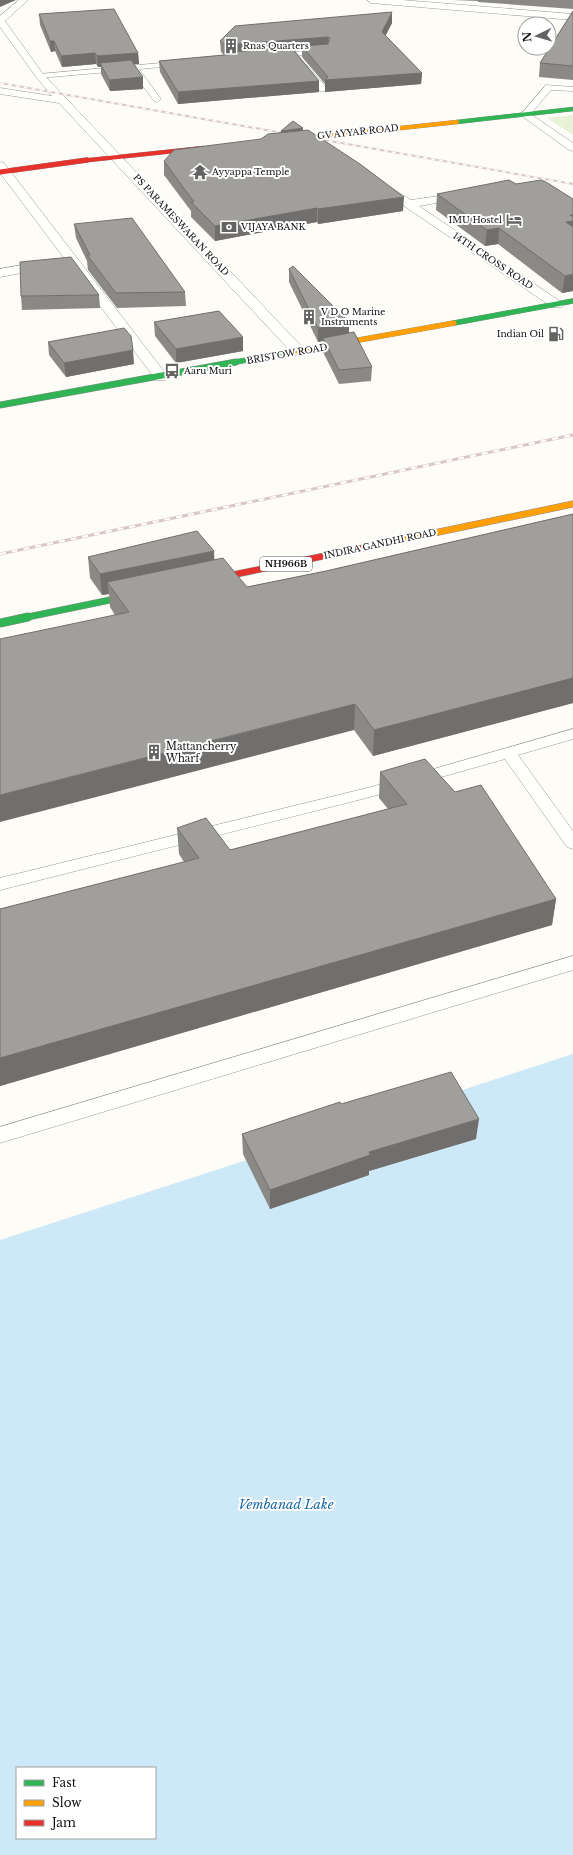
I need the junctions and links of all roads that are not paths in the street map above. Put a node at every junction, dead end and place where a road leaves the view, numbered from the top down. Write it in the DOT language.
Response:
graph roads {
  1 [pos="24,0"];
  2 [pos="371,0"];
  3 [pos="419,2"];
  4 [pos="573,17"];
  5 [pos="0,21"];
  6 [pos="325,51"];
  7 [pos="294,54"];
  8 [pos="263,56"];
  9 [pos="195,62"];
  10 [pos="134,68"];
  11 [pos="40,76"];
  12 [pos="323,89"];
  13 [pos="573,89"];
  14 [pos="0,90"];
  15 [pos="156,99"];
  16 [pos="62,100"];
  17 [pos="573,109"];
  18 [pos="526,114"];
  19 [pos="310,138"];
  20 [pos="277,142"];
  21 [pos="216,147"];
  22 [pos="323,147"];
  23 [pos="573,148"];
  24 [pos="116,156"];
  25 [pos="2,170"];
  26 [pos="369,177"];
  27 [pos="476,193"];
  28 [pos="409,204"];
  29 [pos="72,260"];
  30 [pos="0,272"];
  31 [pos="573,301"];
  32 [pos="557,304"];
  33 [pos="299,352"];
  34 [pos="161,377"];
  35 [pos="0,405"];
  36 [pos="573,504"];
  37 [pos="201,581"];
  38 [pos="147,593"];
  39 [pos="0,624"];
  40 [pos="573,734"];
  41 [pos="508,752"];
  42 [pos="573,843"];
  43 [pos="0,884"];
  44 [pos="573,963"];
  45 [pos="0,1135"];
  1 -- 5 [label="street"];
  2 -- 3 [label="street"];
  3 -- 4 [label="street"];
  5 -- 11 [label="street, PS PARAMESWARAN ROAD"];
  6 -- 7 [label="lane"];
  7 -- 8 [label="lane"];
  7 -- 12 [label="lane"];
  9 -- 10 [label="lane"];
  10 -- 11 [label="lane"];
  10 -- 15 [label="lane"];
  11 -- 16 [label="street, PS PARAMESWARAN ROAD"];
  13 -- 18 [label="lane"];
  14 -- 16 [label="street"];
  16 -- 24 [label="street, PS PARAMESWARAN ROAD"];
  17 -- 18 [label="main road, GV AYYAR ROAD"];
  18 -- 19 [label="main road, GV AYYAR ROAD"];
  18 -- 23 [label="street"];
  19 -- 20 [label="main road, GV AYYAR ROAD"];
  19 -- 22 [label="street"];
  21 -- 24 [label="main road"];
  24 -- 25 [label="main road"];
  24 -- 33 [label="street, PS PARAMESWARAN ROAD"];
  25 -- 29 [label="street"];
  26 -- 28 [label="street, 14TH CROSS ROAD"];
  27 -- 28 [label="street"];
  28 -- 32 [label="street, 14TH CROSS ROAD"];
  29 -- 30 [label="street"];
  29 -- 34 [label="street"];
  31 -- 32 [label="main road, BRISTOW ROAD"];
  32 -- 33 [label="main road, BRISTOW ROAD"];
  33 -- 34 [label="main road, BRISTOW ROAD"];
  34 -- 35 [label="main road, BRISTOW ROAD"];
  36 -- 37 [label="main road, INDIRA GANDHI ROAD / NH966B"];
  38 -- 39 [label="main road"];
  40 -- 41 [label="lane"];
  41 -- 42 [label="lane"];
  41 -- 43 [label="lane"];
  44 -- 45 [label="lane"];
}
